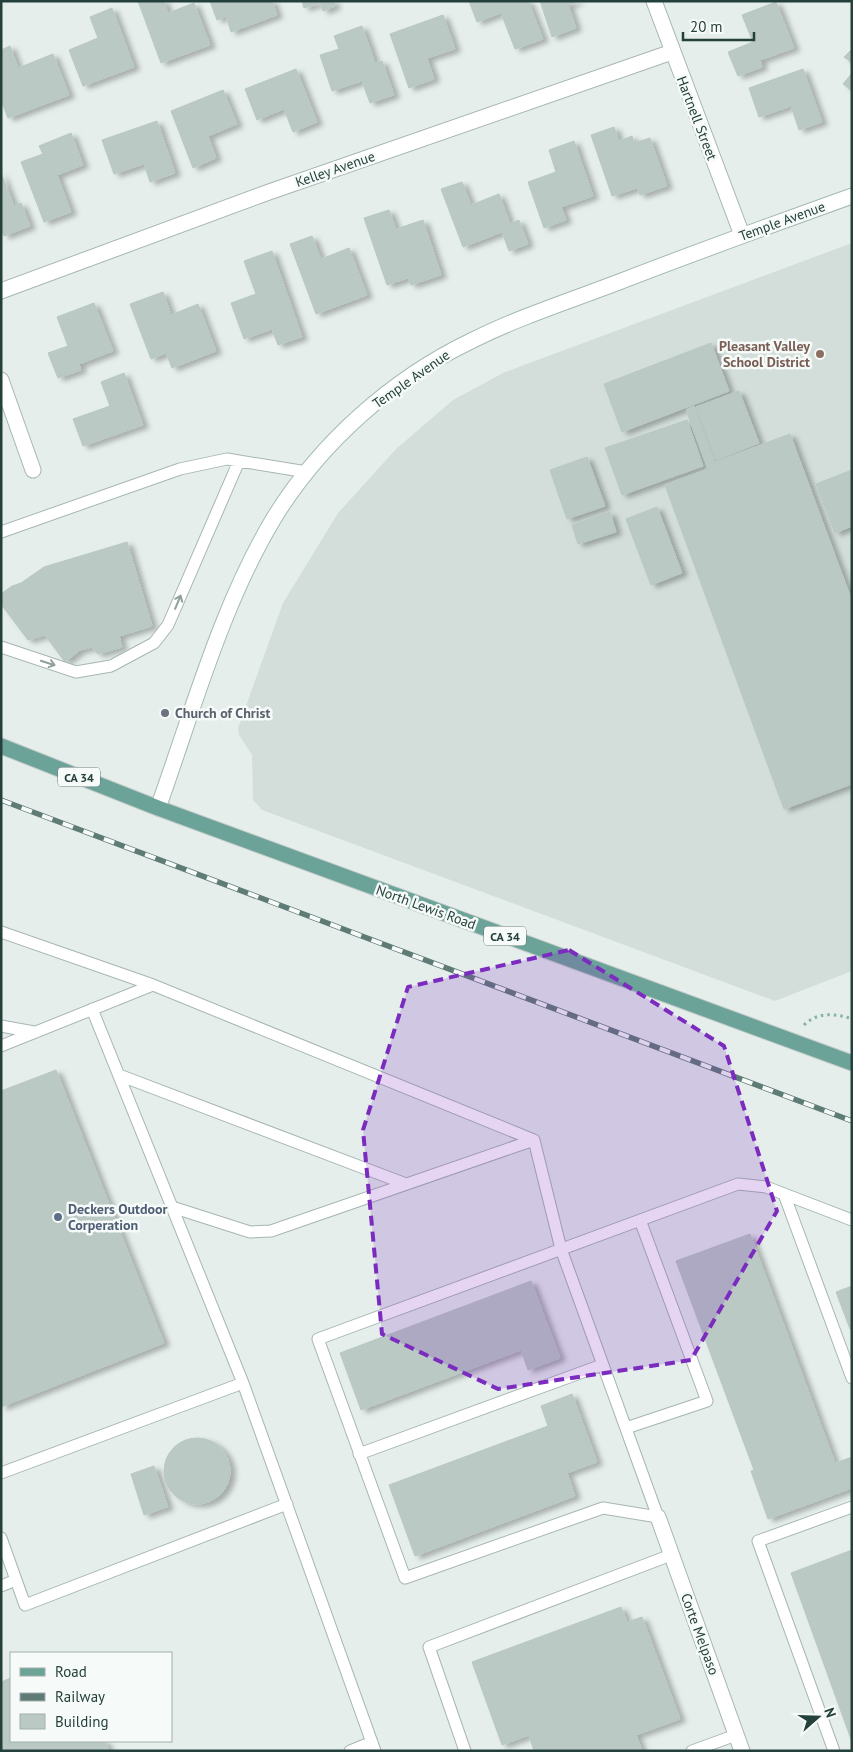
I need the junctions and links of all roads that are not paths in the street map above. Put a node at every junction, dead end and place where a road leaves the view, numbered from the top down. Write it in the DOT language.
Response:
graph roads {
  1 [pos="654,1"];
  2 [pos="672,52"];
  3 [pos="852,196"];
  4 [pos="742,235"];
  5 [pos="1,291"];
  6 [pos="1,380"];
  7 [pos="239,461"];
  8 [pos="33,470"];
  9 [pos="307,472"];
  10 [pos="1,532"];
  11 [pos="1,647"];
  12 [pos="1,746"];
  13 [pos="158,808"];
  14 [pos="1,932"];
  15 [pos="153,985"];
  16 [pos="92,1009"];
  17 [pos="1,1026"];
  18 [pos="34,1032"];
  19 [pos="1,1046"];
  20 [pos="852,1064"];
  21 [pos="118,1075"];
  22 [pos="534,1140"];
  23 [pos="406,1184"];
  24 [pos="784,1194"];
  25 [pos="172,1207"];
  26 [pos="640,1220"];
  27 [pos="852,1220"];
  28 [pos="561,1249"];
  29 [pos="602,1365"];
  30 [pos="852,1378"];
  31 [pos="243,1384"];
  32 [pos="626,1428"];
  33 [pos="360,1454"];
  34 [pos="1,1473"];
  35 [pos="287,1504"];
  36 [pos="852,1507"];
  37 [pos="658,1517"];
  38 [pos="1,1538"];
  39 [pos="671,1555"];
  40 [pos="16,1580"];
  41 [pos="1,1586"];
  42 [pos="736,1735"];
  43 [pos="374,1747"];
  44 [pos="350,1751"];
  45 [pos="465,1751"];
  46 [pos="692,1751"];
  47 [pos="742,1751"];
  48 [pos="834,1751"];
  1 -- 2 [label="street, Hartnell Street"];
  2 -- 4 [label="street, Hartnell Street"];
  2 -- 5 [label="street, Kelley Avenue"];
  3 -- 4 [label="street, Temple Avenue"];
  4 -- 9 [label="street, Temple Avenue"];
  6 -- 8 [label="street"];
  7 -- 9 [label="lane"];
  7 -- 10 [label="lane"];
  11 -- 7 [label="lane, one-way"];
  9 -- 13 [label="street, Temple Avenue"];
  12 -- 13 [label="main road, North Lewis Road / CA 34"];
  13 -- 20 [label="main road, North Lewis Road / CA 34"];
  14 -- 15 [label="lane"];
  15 -- 16 [label="lane"];
  15 -- 22 [label="lane"];
  16 -- 18 [label="lane"];
  16 -- 21 [label="lane"];
  17 -- 18 [label="lane"];
  18 -- 19 [label="lane"];
  21 -- 23 [label="lane"];
  21 -- 25 [label="lane"];
  22 -- 23 [label="lane"];
  22 -- 28 [label="lane"];
  23 -- 25 [label="lane"];
  24 -- 26 [label="lane"];
  24 -- 27 [label="lane"];
  24 -- 30 [label="lane"];
  25 -- 31 [label="lane"];
  26 -- 28 [label="lane"];
  26 -- 32 [label="lane"];
  28 -- 29 [label="lane"];
  28 -- 33 [label="lane"];
  29 -- 32 [label="lane"];
  29 -- 33 [label="lane"];
  31 -- 34 [label="lane"];
  31 -- 35 [label="lane"];
  32 -- 37 [label="lane"];
  33 -- 37 [label="lane"];
  35 -- 40 [label="lane"];
  35 -- 43 [label="lane"];
  36 -- 48 [label="lane"];
  37 -- 39 [label="street, Corte Melpaso"];
  38 -- 40 [label="lane"];
  39 -- 42 [label="street, Corte Melpaso"];
  39 -- 45 [label="lane"];
  40 -- 41 [label="lane"];
  42 -- 46 [label="lane"];
  42 -- 47 [label="street, Corte Melpaso"];
  43 -- 44 [label="lane"];
}
